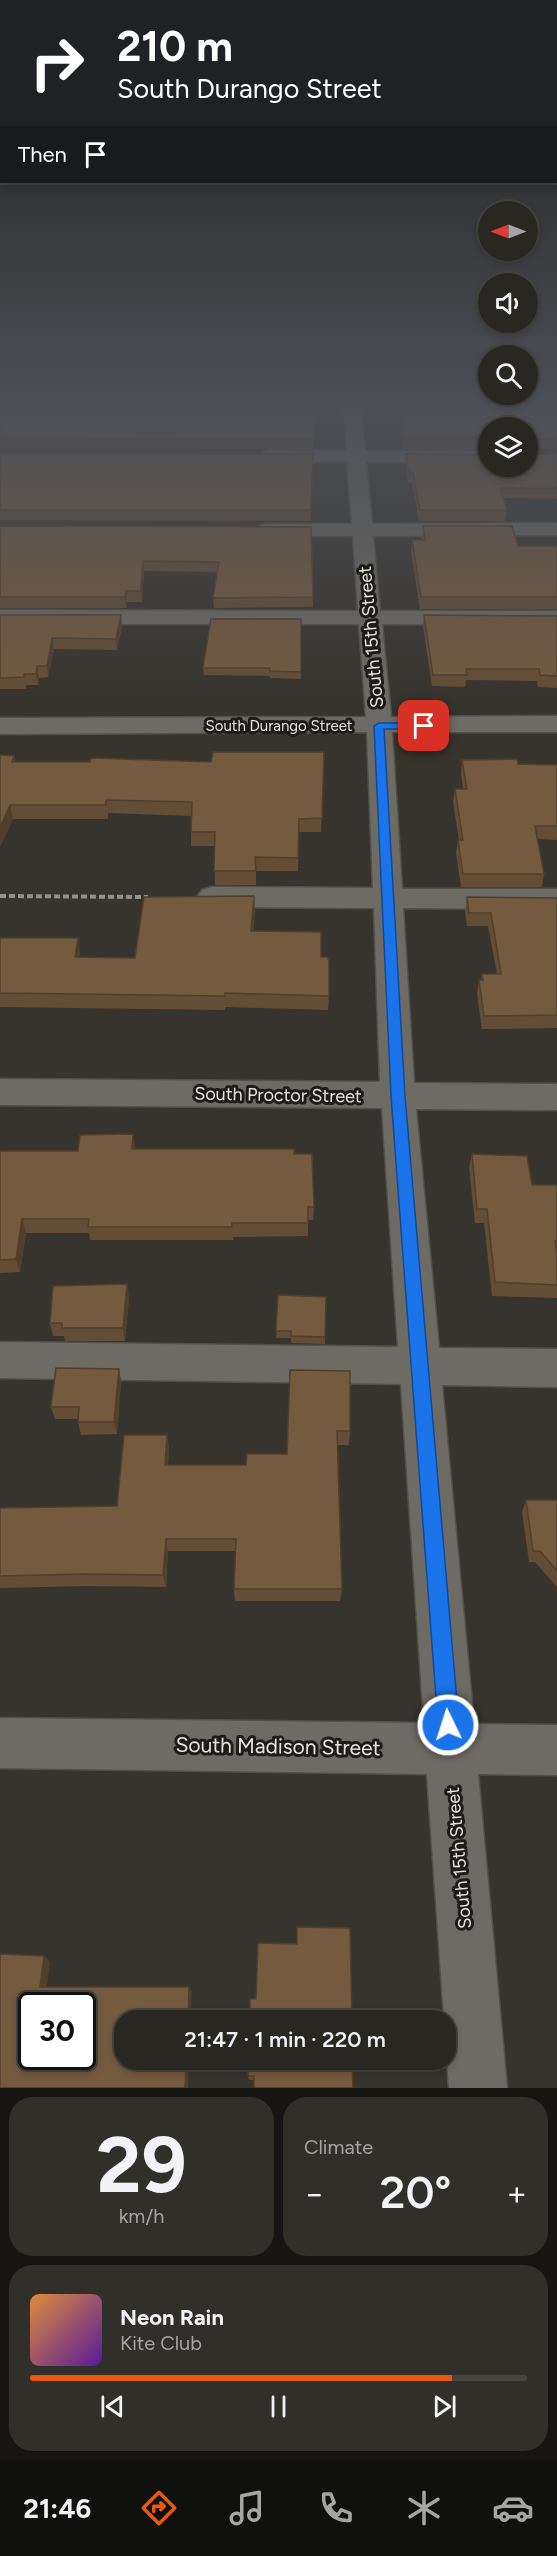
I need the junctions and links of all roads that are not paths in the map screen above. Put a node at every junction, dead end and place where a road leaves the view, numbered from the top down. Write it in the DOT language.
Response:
graph roads {
  1 [pos="361,504"];
  2 [pos="557,529"];
  3 [pos="243,530"];
  4 [pos="363,530"];
  5 [pos="0,617"];
  6 [pos="370,617"];
  7 [pos="557,618"];
  8 [pos="557,724"];
  9 [pos="0,726"];
  10 [pos="379,726"];
  11 [pos="212,897"];
  12 [pos="388,898"];
  13 [pos="557,899"];
  14 [pos="0,1092"];
  15 [pos="398,1096"];
  16 [pos="557,1097"];
  17 [pos="0,1360"];
  18 [pos="421,1367"];
  19 [pos="557,1368"];
  20 [pos="0,1743"];
  21 [pos="450,1749"];
  22 [pos="557,1750"];
  23 [pos="478,2088"];
  1 -- 4 [label="street, South 15th Street"];
  2 -- 4 [label="street"];
  3 -- 4 [label="street"];
  4 -- 6 [label="street, South 15th Street"];
  5 -- 6 [label="street"];
  6 -- 7 [label="street"];
  6 -- 10 [label="street, South 15th Street"];
  8 -- 10 [label="street, South Durango Street"];
  9 -- 10 [label="street, South Durango Street"];
  10 -- 12 [label="street, South 15th Street"];
  11 -- 12 [label="street"];
  12 -- 13 [label="street"];
  12 -- 15 [label="street, South 15th Street"];
  14 -- 15 [label="street, South Proctor Street"];
  15 -- 16 [label="street, South Proctor Street"];
  15 -- 18 [label="street, South 15th Street"];
  17 -- 18 [label="street"];
  18 -- 19 [label="street"];
  18 -- 21 [label="street, South 15th Street"];
  20 -- 21 [label="street, South Madison Street"];
  21 -- 22 [label="street, South Madison Street"];
  21 -- 23 [label="street, South 15th Street"];
}
